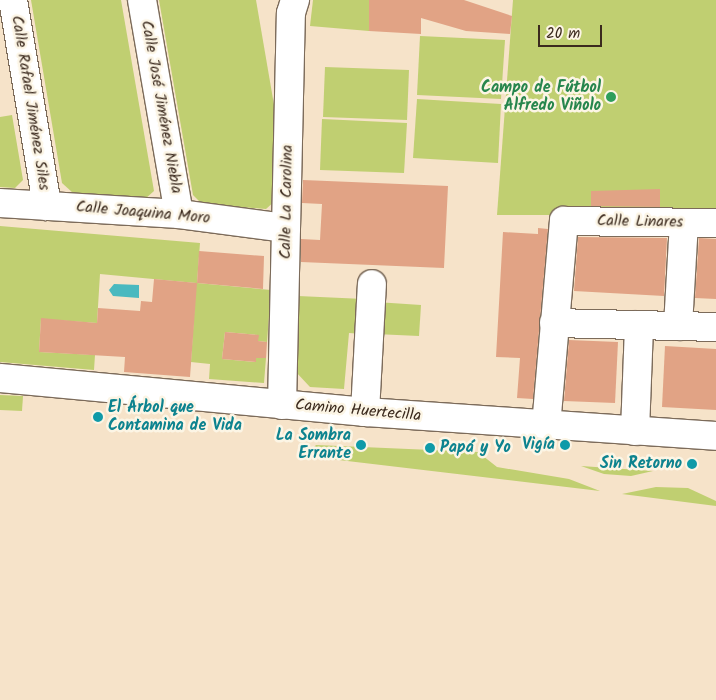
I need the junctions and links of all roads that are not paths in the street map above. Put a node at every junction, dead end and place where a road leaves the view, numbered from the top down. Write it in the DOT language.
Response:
graph roads {
  1 [pos="13,0"];
  2 [pos="142,0"];
  3 [pos="290,4"];
  4 [pos="0,203"];
  5 [pos="47,206"];
  6 [pos="178,214"];
  7 [pos="684,223"];
  8 [pos="716,223"];
  9 [pos="286,228"];
  10 [pos="372,284"];
  11 [pos="554,323"];
  12 [pos="639,325"];
  13 [pos="678,326"];
  14 [pos="716,327"];
  15 [pos="0,378"];
  16 [pos="282,405"];
  17 [pos="365,412"];
  18 [pos="546,426"];
  19 [pos="635,432"];
  20 [pos="716,436"];
  1 -- 5 [label="street, Calle Rafael Jiménez Siles"];
  2 -- 6 [label="street, Calle José Jiménez Niebla"];
  3 -- 9 [label="street, Calle La Carolina"];
  4 -- 5 [label="street, Calle Joaquina Moro"];
  5 -- 6 [label="street, Calle Joaquina Moro"];
  6 -- 9 [label="street, Calle Joaquina Moro"];
  7 -- 8 [label="street, Calle Linares"];
  7 -- 11 [label="street, Calle Linares"];
  7 -- 13 [label="street"];
  9 -- 16 [label="street, Calle La Carolina"];
  10 -- 17 [label="street"];
  11 -- 12 [label="street"];
  11 -- 18 [label="street"];
  12 -- 13 [label="street"];
  12 -- 19 [label="street"];
  13 -- 14 [label="street"];
  15 -- 16 [label="street, Camino Huertecilla"];
  16 -- 17 [label="street, Camino Huertecilla"];
  17 -- 18 [label="street, Camino Huertecilla"];
  18 -- 19 [label="street, Camino Huertecilla"];
  19 -- 20 [label="street, Camino Huertecilla"];
}
